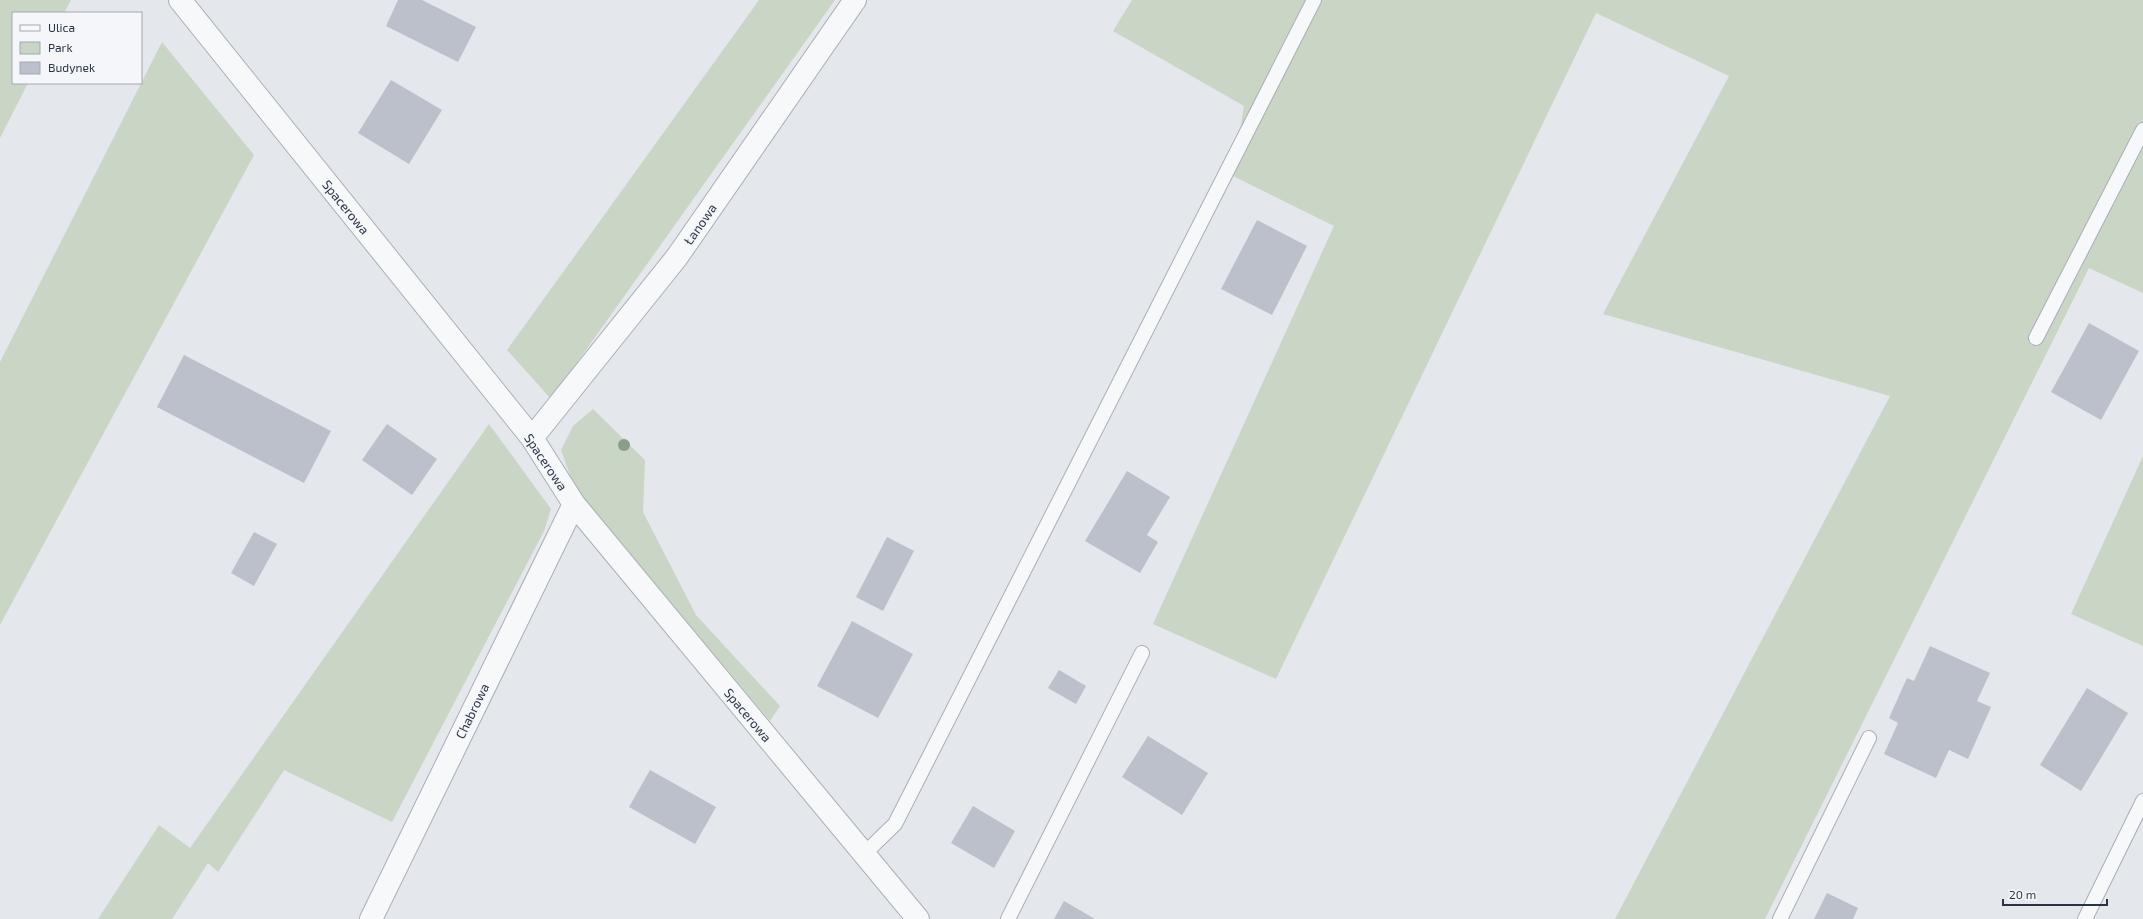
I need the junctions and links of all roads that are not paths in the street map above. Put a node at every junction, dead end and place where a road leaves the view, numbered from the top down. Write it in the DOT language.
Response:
graph roads {
  1 [pos="180,0"];
  2 [pos="855,0"];
  3 [pos="1314,0"];
  4 [pos="2143,130"];
  5 [pos="2036,338"];
  6 [pos="532,438"];
  7 [pos="574,504"];
  8 [pos="1142,653"];
  9 [pos="1869,738"];
  10 [pos="2143,801"];
  11 [pos="864,854"];
  12 [pos="371,919"];
  13 [pos="918,919"];
  14 [pos="1008,919"];
  15 [pos="1780,919"];
  16 [pos="2085,919"];
  1 -- 6 [label="street, Spacerowa"];
  2 -- 6 [label="street, Łanowa"];
  3 -- 11 [label="lane"];
  4 -- 5 [label="lane"];
  6 -- 7 [label="street, Spacerowa"];
  7 -- 11 [label="street, Spacerowa"];
  7 -- 12 [label="street, Chabrowa"];
  8 -- 14 [label="lane"];
  9 -- 15 [label="lane"];
  10 -- 16 [label="lane"];
  11 -- 13 [label="street, Spacerowa"];
}
